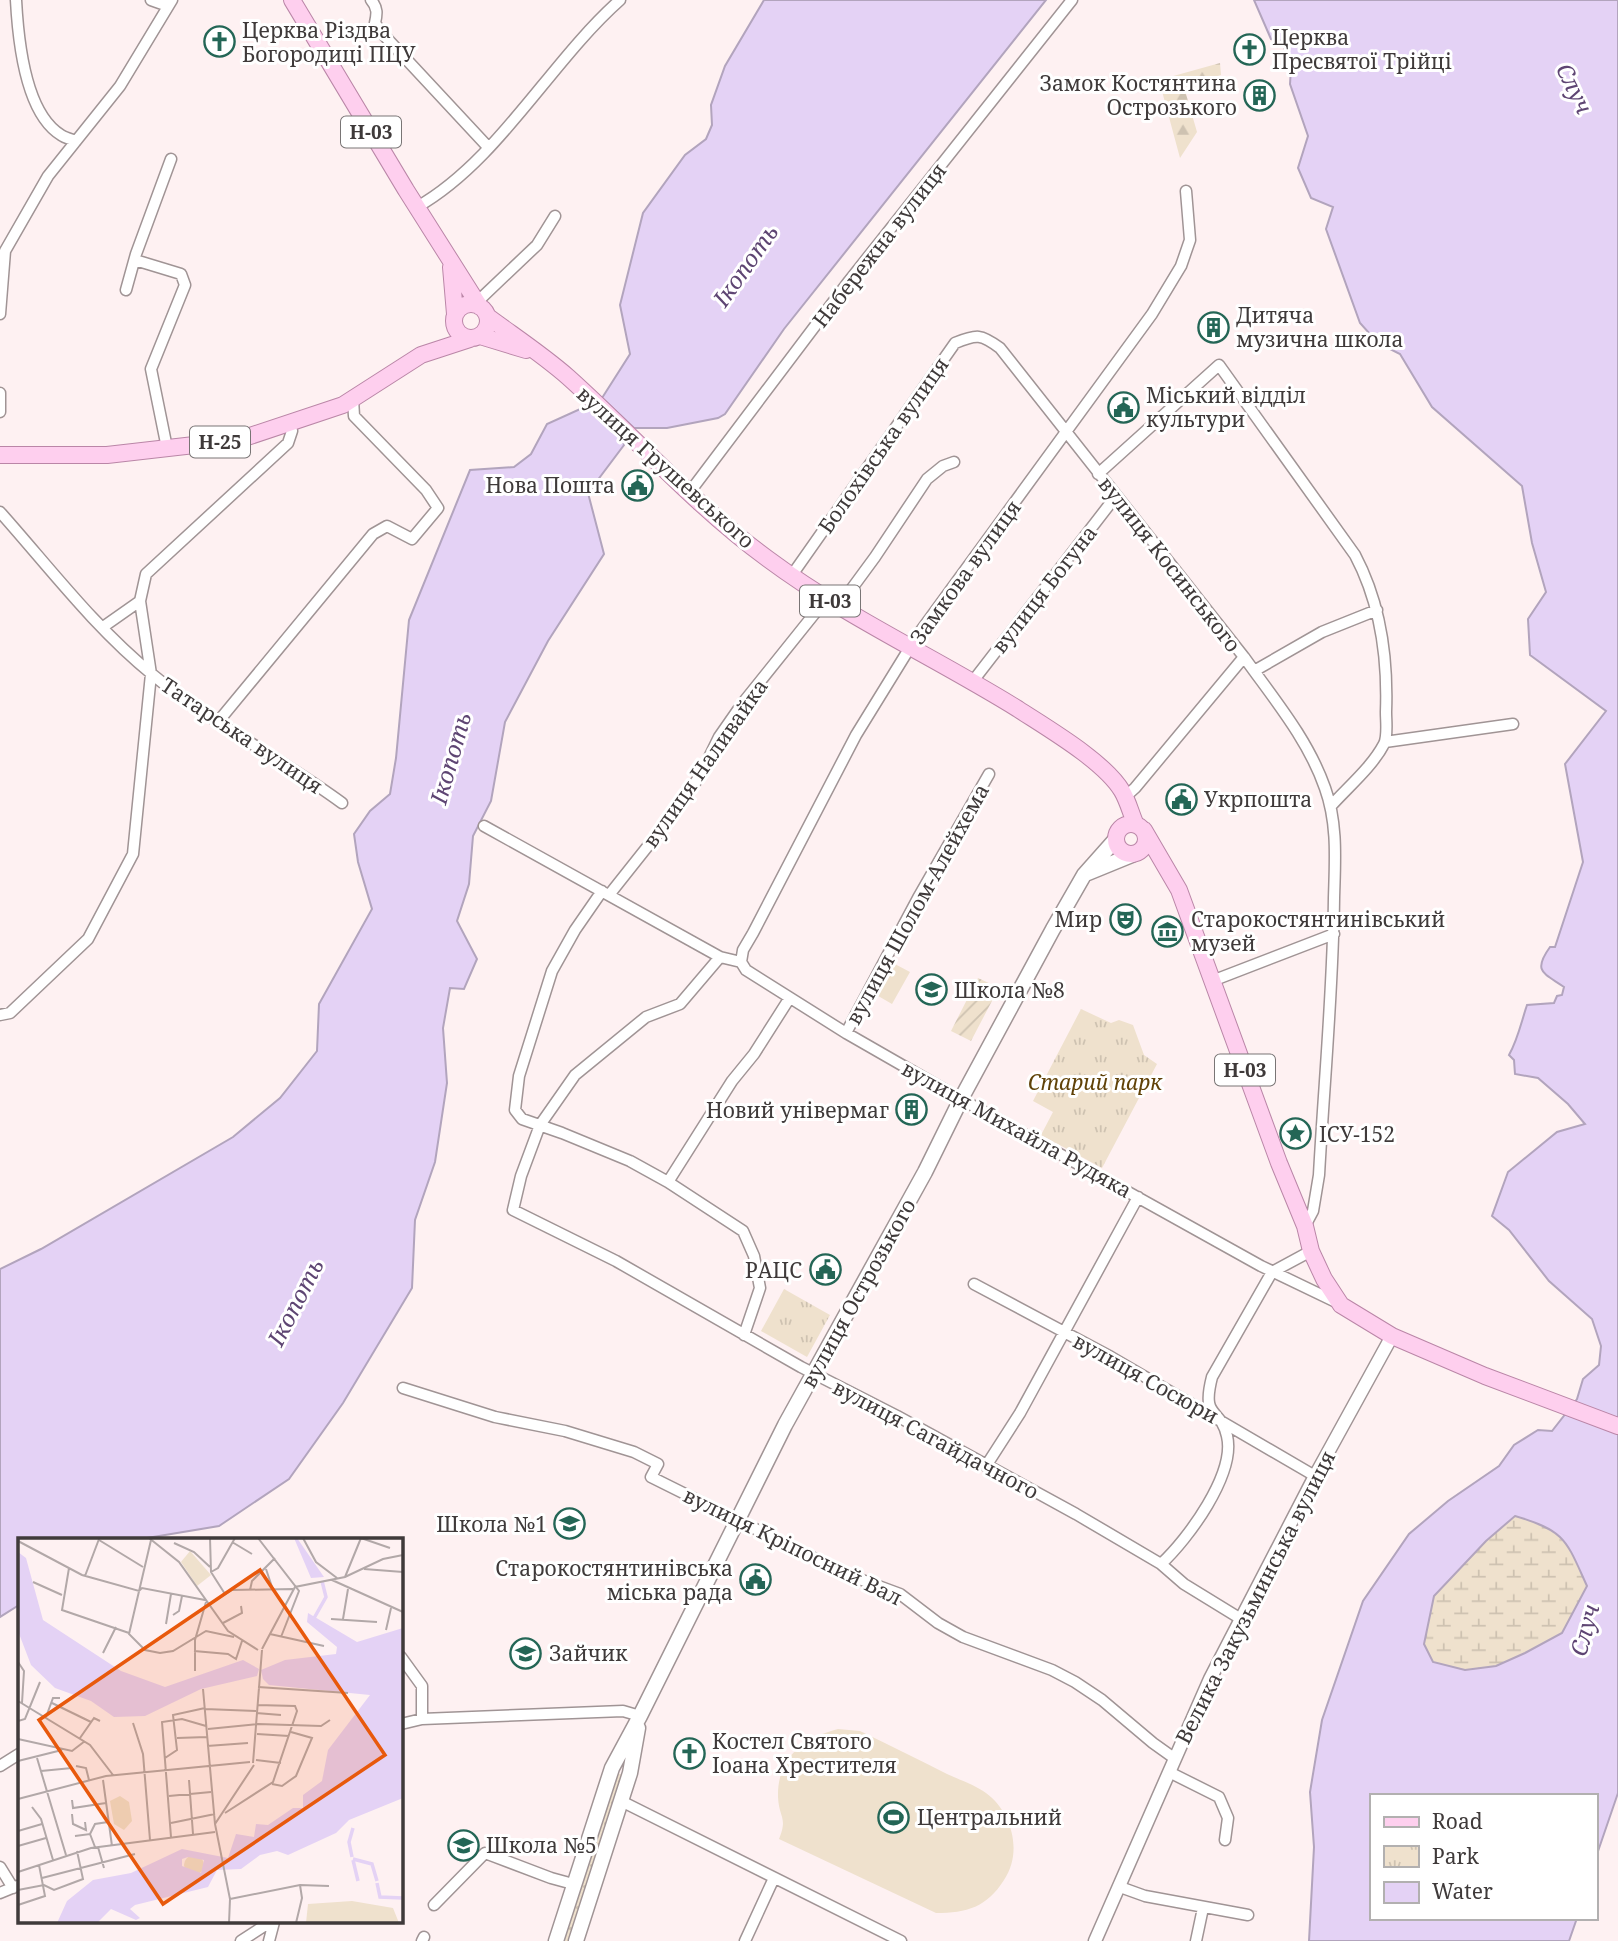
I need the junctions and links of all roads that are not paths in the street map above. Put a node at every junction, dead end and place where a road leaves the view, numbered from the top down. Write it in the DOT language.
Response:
graph roads {
  1 [pos="16,0"];
  2 [pos="152,0"];
  3 [pos="292,0"];
  4 [pos="371,0"];
  5 [pos="620,0"];
  6 [pos="1072,0"];
  7 [pos="170,3"];
  8 [pos="76,141"];
  9 [pos="488,147"];
  10 [pos="172,159"];
  11 [pos="1186,191"];
  12 [pos="417,207"];
  13 [pos="555,216"];
  14 [pos="135,260"];
  15 [pos="451,264"];
  16 [pos="127,290"];
  17 [pos="481,308"];
  18 [pos="0,309"];
  19 [pos="0,314"];
  20 [pos="455,317"];
  21 [pos="475,337"];
  22 [pos="986,338"];
  23 [pos="538,354"];
  24 [pos="421,355"];
  25 [pos="0,393"];
  26 [pos="353,399"];
  27 [pos="0,412"];
  28 [pos="290,423"];
  29 [pos="1066,432"];
  30 [pos="167,448"];
  31 [pos="0,455"];
  32 [pos="954,462"];
  33 [pos="1098,474"];
  34 [pos="689,493"];
  35 [pos="1116,496"];
  36 [pos="0,512"];
  37 [pos="792,575"];
  38 [pos="140,601"];
  39 [pos="833,602"];
  40 [pos="1377,610"];
  41 [pos="103,627"];
  42 [pos="909,648"];
  43 [pos="1244,657"];
  44 [pos="1254,671"];
  45 [pos="151,674"];
  46 [pos="973,681"];
  47 [pos="217,723"];
  48 [pos="1513,724"];
  49 [pos="1385,742"];
  50 [pos="989,774"];
  51 [pos="1125,797"];
  52 [pos="342,803"];
  53 [pos="1331,806"];
  54 [pos="484,826"];
  55 [pos="1140,828"];
  56 [pos="1116,837"];
  57 [pos="1132,855"];
  58 [pos="1084,875"];
  59 [pos="1179,890"];
  60 [pos="606,893"];
  61 [pos="1334,934"];
  62 [pos="720,957"];
  63 [pos="741,962"];
  64 [pos="1212,981"];
  65 [pos="789,999"];
  66 [pos="0,1015"];
  67 [pos="846,1033"];
  68 [pos="961,1099"];
  69 [pos="540,1125"];
  70 [pos="667,1182"];
  71 [pos="1138,1197"];
  72 [pos="1305,1226"];
  73 [pos="1311,1251"];
  74 [pos="1272,1272"];
  75 [pos="974,1284"];
  76 [pos="1341,1305"];
  77 [pos="1064,1332"];
  78 [pos="744,1335"];
  79 [pos="1392,1336"];
  80 [pos="812,1373"];
  81 [pos="403,1388"];
  82 [pos="1214,1415"];
  83 [pos="1618,1426"];
  84 [pos="986,1466"];
  85 [pos="1315,1476"];
  86 [pos="736,1521"];
  87 [pos="1161,1564"];
  88 [pos="1241,1619"];
  89 [pos="402,1658"];
  90 [pos="640,1716"];
  91 [pos="422,1719"];
  92 [pos="402,1724"];
  93 [pos="18,1755"];
  94 [pos="1174,1758"];
  95 [pos="0,1766"];
  96 [pos="612,1768"];
  97 [pos="1169,1772"];
  98 [pos="630,1773"];
  99 [pos="621,1801"];
  100 [pos="1225,1840"];
  101 [pos="0,1867"];
  102 [pos="774,1878"];
  103 [pos="573,1884"];
  104 [pos="16,1886"];
  105 [pos="1120,1887"];
  106 [pos="0,1893"];
  107 [pos="434,1905"];
  108 [pos="1203,1908"];
  109 [pos="1248,1915"];
  110 [pos="269,1924"];
  111 [pos="897,1940"];
  112 [pos="242,1941"];
  113 [pos="556,1941"];
  114 [pos="576,1941"];
  115 [pos="745,1941"];
  116 [pos="1095,1941"];
  117 [pos="1196,1941"];
  1 -- 8 [label="street"];
  2 -- 7 [label="street"];
  3 -- 12 [label="main road, вулиця Грушевського / Н-03"];
  4 -- 9 [label="street"];
  5 -- 9 [label="street"];
  6 -- 34 [label="street, Набережна вулиця"];
  7 -- 8 [label="street"];
  8 -- 18 [label="street"];
  9 -- 12 [label="street"];
  10 -- 14 [label="street"];
  11 -- 29 [label="street, Замкова вулиця"];
  12 -- 15 [label="main road, вулиця Грушевського / Н-03"];
  13 -- 17 [label="street"];
  14 -- 16 [label="street"];
  14 -- 30 [label="street"];
  15 -- 17 [label="main road, вулиця Грушевського / Н-03"];
  15 -- 20 [label="main road, Н-03"];
  17 -- 20 [label="main road"];
  17 -- 21 [label="main road"];
  17 -- 23 [label="main road, вулиця Грушевського / Н-03"];
  18 -- 19 [label="street"];
  20 -- 21 [label="main road"];
  20 -- 24 [label="main road, Н-25"];
  21 -- 23 [label="main road, Н-03"];
  21 -- 24 [label="main road, Н-25"];
  22 -- 29 [label="street, вулиця Косинського"];
  22 -- 37 [label="street, Болохівська вулиця"];
  23 -- 34 [label="main road, вулиця Грушевського / Н-03"];
  24 -- 26 [label="main road, Н-25"];
  25 -- 27 [label="street"];
  26 -- 28 [label="main road, Н-25"];
  26 -- 47 [label="street"];
  28 -- 30 [label="main road, Н-25"];
  28 -- 38 [label="street"];
  29 -- 33 [label="street, вулиця Косинського"];
  29 -- 42 [label="street, Замкова вулиця"];
  30 -- 31 [label="main road, Н-25"];
  32 -- 39 [label="street, вулиця Наливайка"];
  33 -- 35 [label="street, вулиця Косинського"];
  33 -- 40 [label="street"];
  34 -- 37 [label="main road, вулиця Грушевського / Н-03"];
  35 -- 43 [label="street, вулиця Косинського"];
  35 -- 46 [label="street, вулиця Богуна"];
  36 -- 41 [label="street, Татарська вулиця"];
  37 -- 39 [label="main road, вулиця Грушевського / Н-03"];
  38 -- 41 [label="street"];
  38 -- 45 [label="street"];
  39 -- 42 [label="main road, вулиця Грушевського / Н-03"];
  39 -- 60 [label="street, вулиця Наливайка"];
  40 -- 44 [label="street"];
  40 -- 49 [label="street"];
  41 -- 45 [label="street, Татарська вулиця"];
  42 -- 46 [label="main road, вулиця Грушевського / Н-03"];
  42 -- 63 [label="street, Замкова вулиця"];
  43 -- 44 [label="street, вулиця Косинського"];
  43 -- 51 [label="street"];
  44 -- 53 [label="street, вулиця Косинського"];
  45 -- 47 [label="street, Татарська вулиця"];
  45 -- 66 [label="street"];
  46 -- 51 [label="main road, вулиця Грушевського / Н-03"];
  47 -- 52 [label="street, Татарська вулиця"];
  48 -- 49 [label="street"];
  49 -- 53 [label="street"];
  50 -- 67 [label="street, вулиця Шолом-Алейхема"];
  51 -- 55 [label="main road, вулиця Грушевського / Н-03"];
  51 -- 56 [label="main road"];
  53 -- 61 [label="street, вулиця Косинського"];
  54 -- 60 [label="street, вулиця Михайла Рудяка"];
  55 -- 56 [label="main road"];
  55 -- 57 [label="main road"];
  55 -- 59 [label="main road, вулиця Грушевського / Н-03"];
  56 -- 57 [label="main road, Н-03"];
  56 -- 58 [label="main road, вулиця Острозького"];
  57 -- 58 [label="main road"];
  57 -- 59 [label="main road, вулиця Грушевського / Н-03"];
  58 -- 68 [label="main road, вулиця Острозького"];
  59 -- 64 [label="main road, вулиця Грушевського / Н-03"];
  60 -- 62 [label="street, вулиця Михайла Рудяка"];
  60 -- 69 [label="street, вулиця Наливайка"];
  61 -- 64 [label="street"];
  61 -- 72 [label="street, вулиця Косинського"];
  62 -- 63 [label="street, вулиця Михайла Рудяка"];
  62 -- 69 [label="street"];
  63 -- 65 [label="street, вулиця Михайла Рудяка"];
  64 -- 72 [label="main road, вулиця Грушевського / Н-03"];
  65 -- 67 [label="street, вулиця Михайла Рудяка"];
  65 -- 70 [label="street"];
  67 -- 68 [label="street, вулиця Михайла Рудяка"];
  68 -- 71 [label="street, вулиця Михайла Рудяка"];
  68 -- 80 [label="main road, вулиця Острозького"];
  69 -- 70 [label="street"];
  69 -- 78 [label="street, вулиця Сагайдачного"];
  70 -- 78 [label="street"];
  71 -- 74 [label="street, вулиця Михайла Рудяка"];
  71 -- 77 [label="street"];
  72 -- 73 [label="main road, вулиця Грушевського / Н-03"];
  73 -- 74 [label="street"];
  73 -- 76 [label="main road, вулиця Грушевського / Н-03"];
  74 -- 76 [label="street, вулиця Михайла Рудяка"];
  74 -- 82 [label="street"];
  75 -- 77 [label="street, вулиця Сосюри"];
  76 -- 79 [label="main road, вулиця Михайла Рудяка / Н-03"];
  77 -- 82 [label="street, вулиця Сосюри"];
  77 -- 84 [label="street"];
  78 -- 80 [label="street, вулиця Сагайдачного"];
  79 -- 83 [label="main road, вулиця Михайла Рудяка / Н-03"];
  79 -- 85 [label="street, Велика Закузьминська вулиця"];
  80 -- 84 [label="street, вулиця Сагайдачного"];
  80 -- 86 [label="main road, вулиця Острозького"];
  81 -- 86 [label="street, вулиця Кріпосний Вал"];
  82 -- 85 [label="street, вулиця Сосюри"];
  82 -- 87 [label="street"];
  84 -- 87 [label="street, вулиця Сагайдачного"];
  85 -- 88 [label="street, Велика Закузьминська вулиця"];
  86 -- 90 [label="main road, вулиця Острозького"];
  86 -- 94 [label="street, вулиця Кріпосний Вал"];
  87 -- 88 [label="street, вулиця Сагайдачного"];
  88 -- 94 [label="street, Велика Закузьминська вулиця"];
  89 -- 91 [label="street"];
  90 -- 91 [label="street"];
  90 -- 96 [label="main road, вулиця Острозького"];
  90 -- 98 [label="main road, вулиця Острозького"];
  91 -- 92 [label="street"];
  93 -- 95 [label="street"];
  94 -- 97 [label="street, Велика Закузьминська вулиця"];
  96 -- 98 [label="main road"];
  96 -- 103 [label="main road, вулиця Острозького"];
  97 -- 100 [label="street"];
  97 -- 105 [label="street, Велика Закузьминська вулиця"];
  98 -- 99 [label="main road, вулиця Острозького"];
  99 -- 102 [label="street"];
  99 -- 114 [label="main road, вулиця Острозького"];
  101 -- 104 [label="street"];
  102 -- 111 [label="street"];
  102 -- 115 [label="street"];
  103 -- 107 [label="street"];
  103 -- 113 [label="main road, вулиця Острозького"];
  104 -- 106 [label="street"];
  105 -- 108 [label="street"];
  105 -- 116 [label="street, Велика Закузьминська вулиця"];
  108 -- 109 [label="street"];
  108 -- 117 [label="street"];
  110 -- 112 [label="street"];
}
